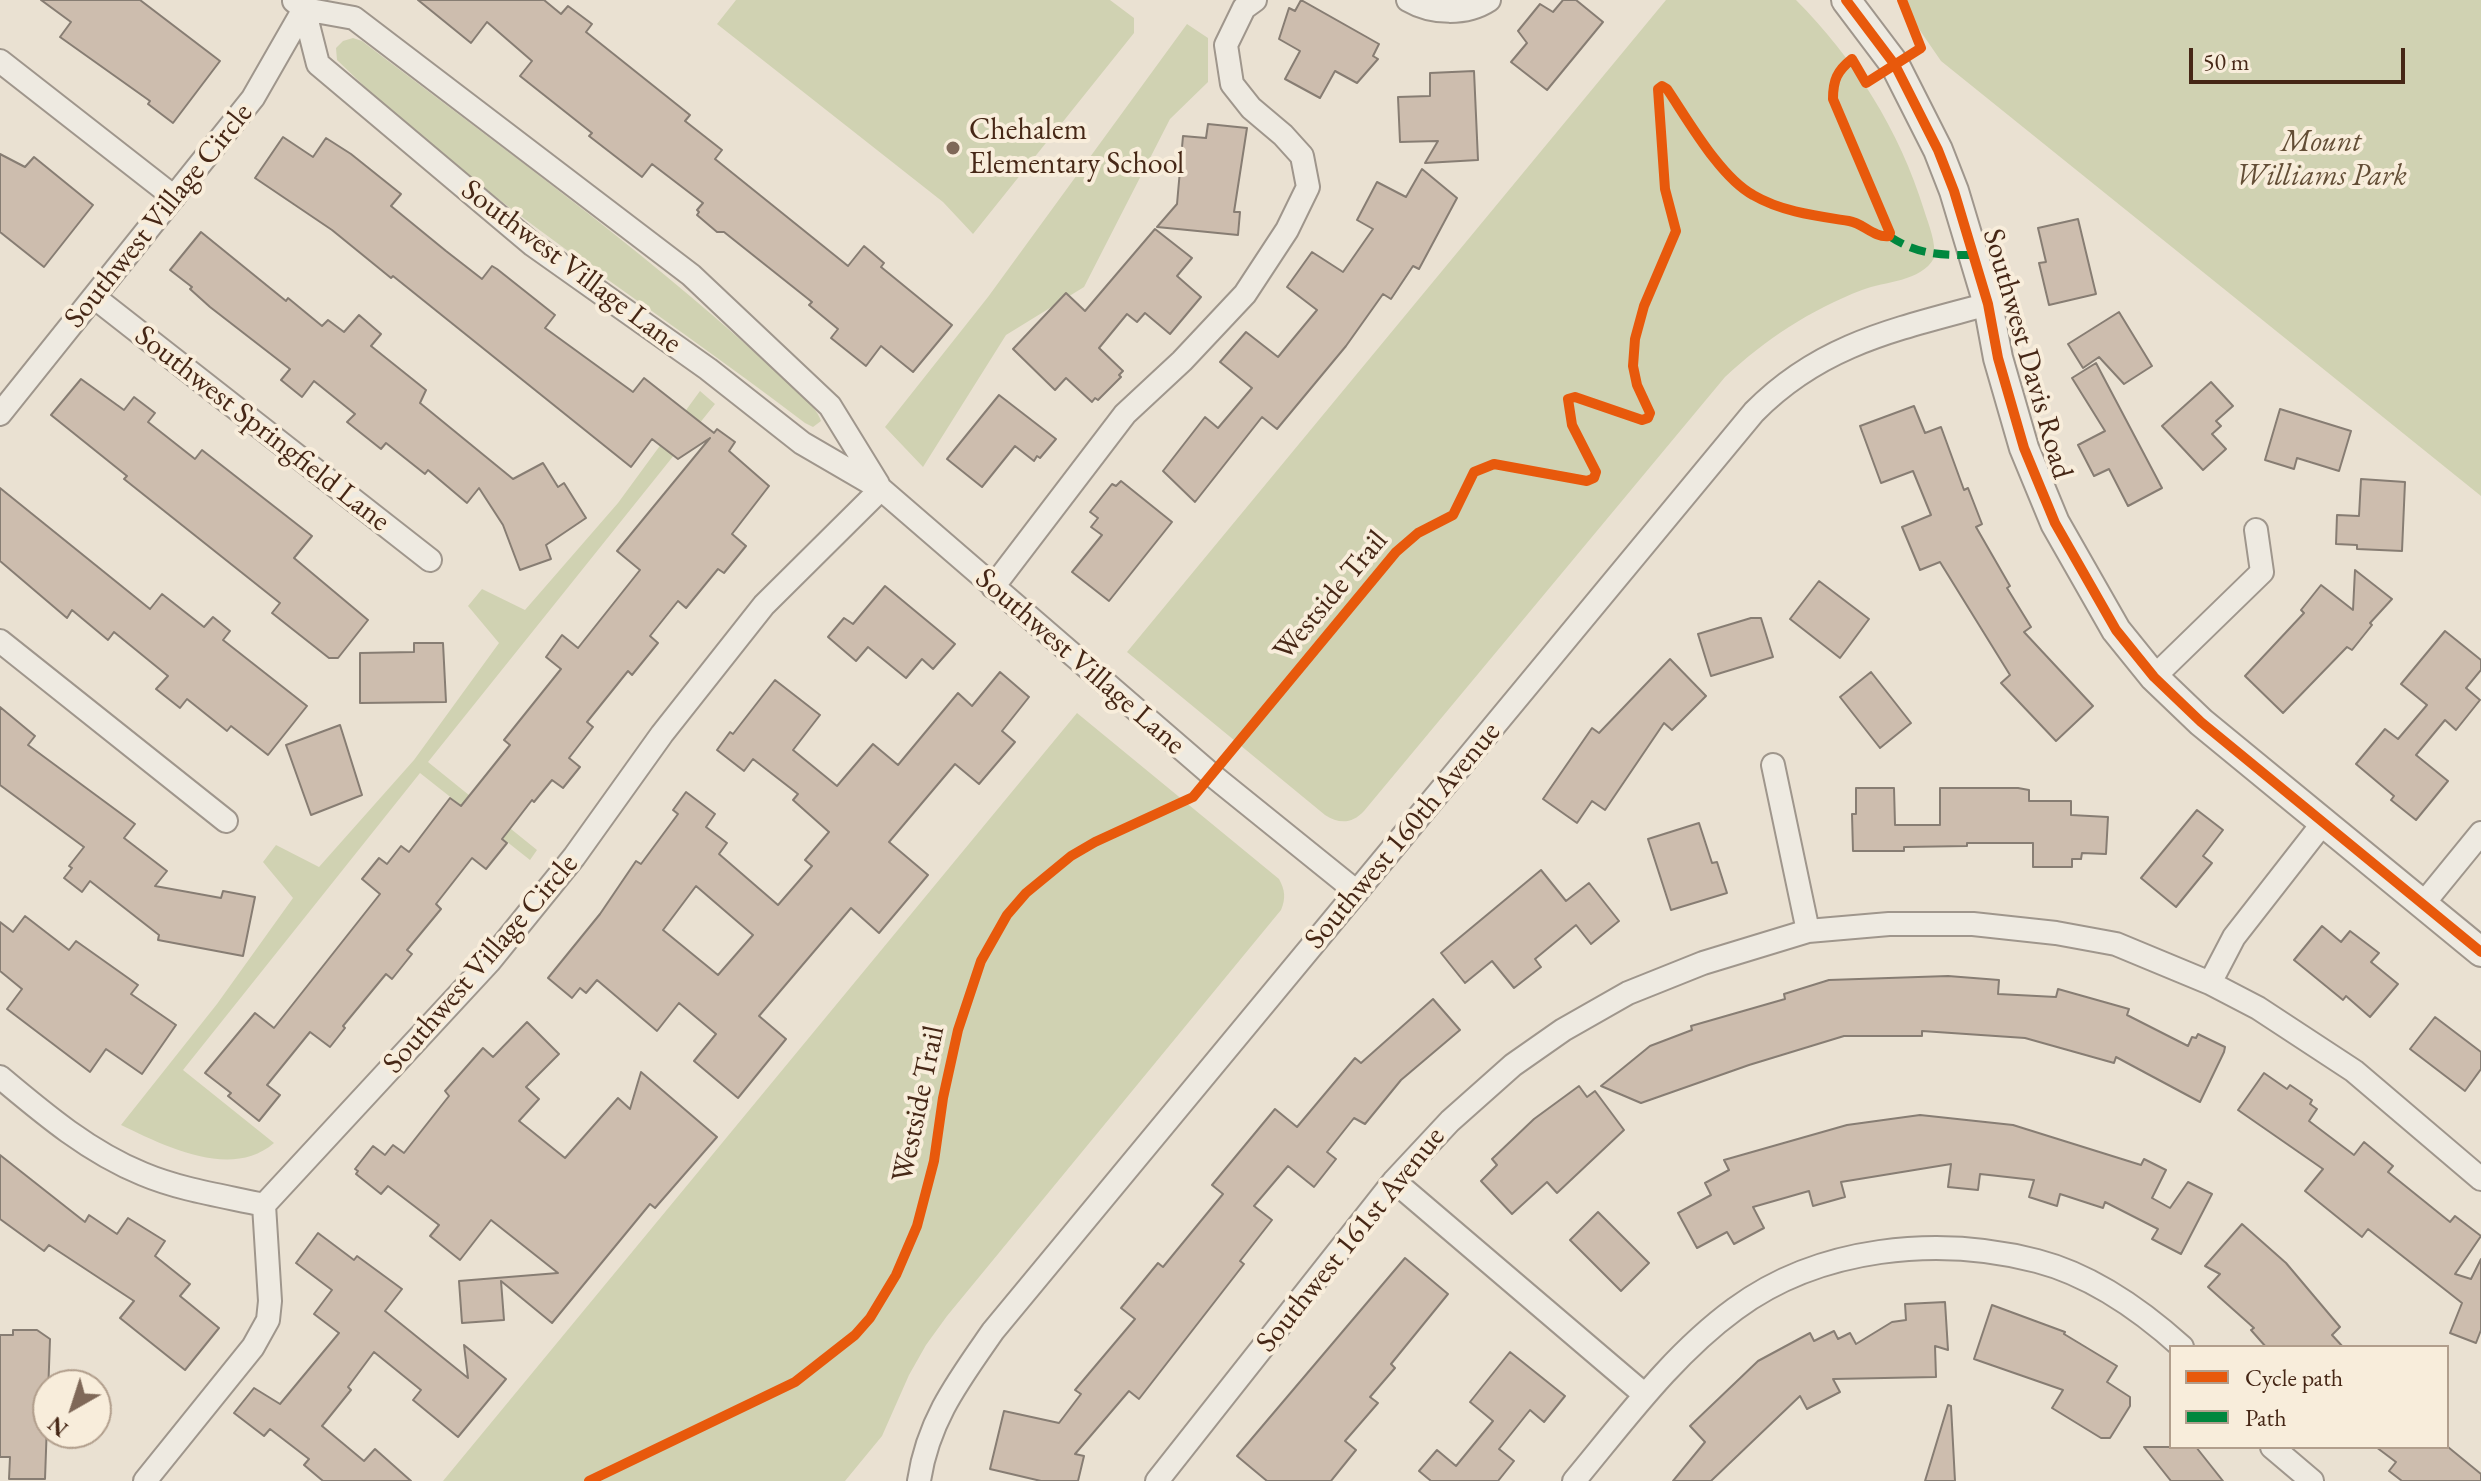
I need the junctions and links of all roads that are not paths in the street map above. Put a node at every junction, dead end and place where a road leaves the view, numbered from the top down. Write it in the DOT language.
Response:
graph roads {
  1 [pos="1255,0"];
  2 [pos="1408,0"];
  3 [pos="1489,0"];
  4 [pos="1846,0"];
  5 [pos="298,4"];
  6 [pos="0,61"];
  7 [pos="174,197"];
  8 [pos="94,297"];
  9 [pos="1988,304"];
  10 [pos="0,414"];
  11 [pos="881,489"];
  12 [pos="2256,530"];
  13 [pos="430,560"];
  14 [pos="993,587"];
  15 [pos="0,641"];
  16 [pos="2154,677"];
  17 [pos="1773,765"];
  18 [pos="226,821"];
  19 [pos="2323,823"];
  20 [pos="2481,833"];
  21 [pos="1357,892"];
  22 [pos="2423,904"];
  23 [pos="1808,931"];
  24 [pos="2481,952"];
  25 [pos="2210,983"];
  26 [pos="0,1077"];
  27 [pos="2481,1179"];
  28 [pos="1394,1181"];
  29 [pos="264,1205"];
  30 [pos="2179,1345"];
  31 [pos="1645,1395"];
  32 [pos="2274,1449"];
  33 [pos="145,1481"];
  34 [pos="919,1481"];
  35 [pos="1157,1481"];
  36 [pos="1574,1481"];
  37 [pos="2312,1481"];
  1 -- 14 [label="street"];
  2 -- 3 [label="street"];
  4 -- 9 [label="street, Southwest Davis Road"];
  5 -- 7 [label="street, Southwest Village Circle"];
  5 -- 11 [label="street, Southwest Village Lane"];
  5 -- 11 [label="street, Southwest Village Lane"];
  6 -- 7 [label="street"];
  7 -- 8 [label="street, Southwest Village Circle"];
  8 -- 10 [label="street, Southwest Village Circle"];
  8 -- 13 [label="street, Southwest Springfield Lane"];
  9 -- 16 [label="street, Southwest Davis Road"];
  9 -- 21 [label="street, Southwest 160th Avenue"];
  11 -- 14 [label="street, Southwest Village Lane"];
  11 -- 29 [label="street, Southwest Village Circle"];
  12 -- 16 [label="street"];
  14 -- 21 [label="street, Southwest Village Lane"];
  15 -- 18 [label="street"];
  16 -- 19 [label="street, Southwest Davis Road"];
  17 -- 23 [label="street"];
  19 -- 22 [label="street, Southwest Davis Road"];
  19 -- 25 [label="street"];
  20 -- 22 [label="street"];
  21 -- 34 [label="street, Southwest 160th Avenue"];
  22 -- 24 [label="street, Southwest Davis Road"];
  23 -- 25 [label="street, Southwest 161st Avenue"];
  23 -- 28 [label="street, Southwest 161st Avenue"];
  25 -- 27 [label="street, Southwest 161st Avenue"];
  26 -- 29 [label="street"];
  28 -- 31 [label="street"];
  28 -- 35 [label="street, Southwest 161st Avenue"];
  29 -- 33 [label="street"];
  30 -- 31 [label="street"];
  31 -- 36 [label="street"];
  32 -- 37 [label="street"];
}
